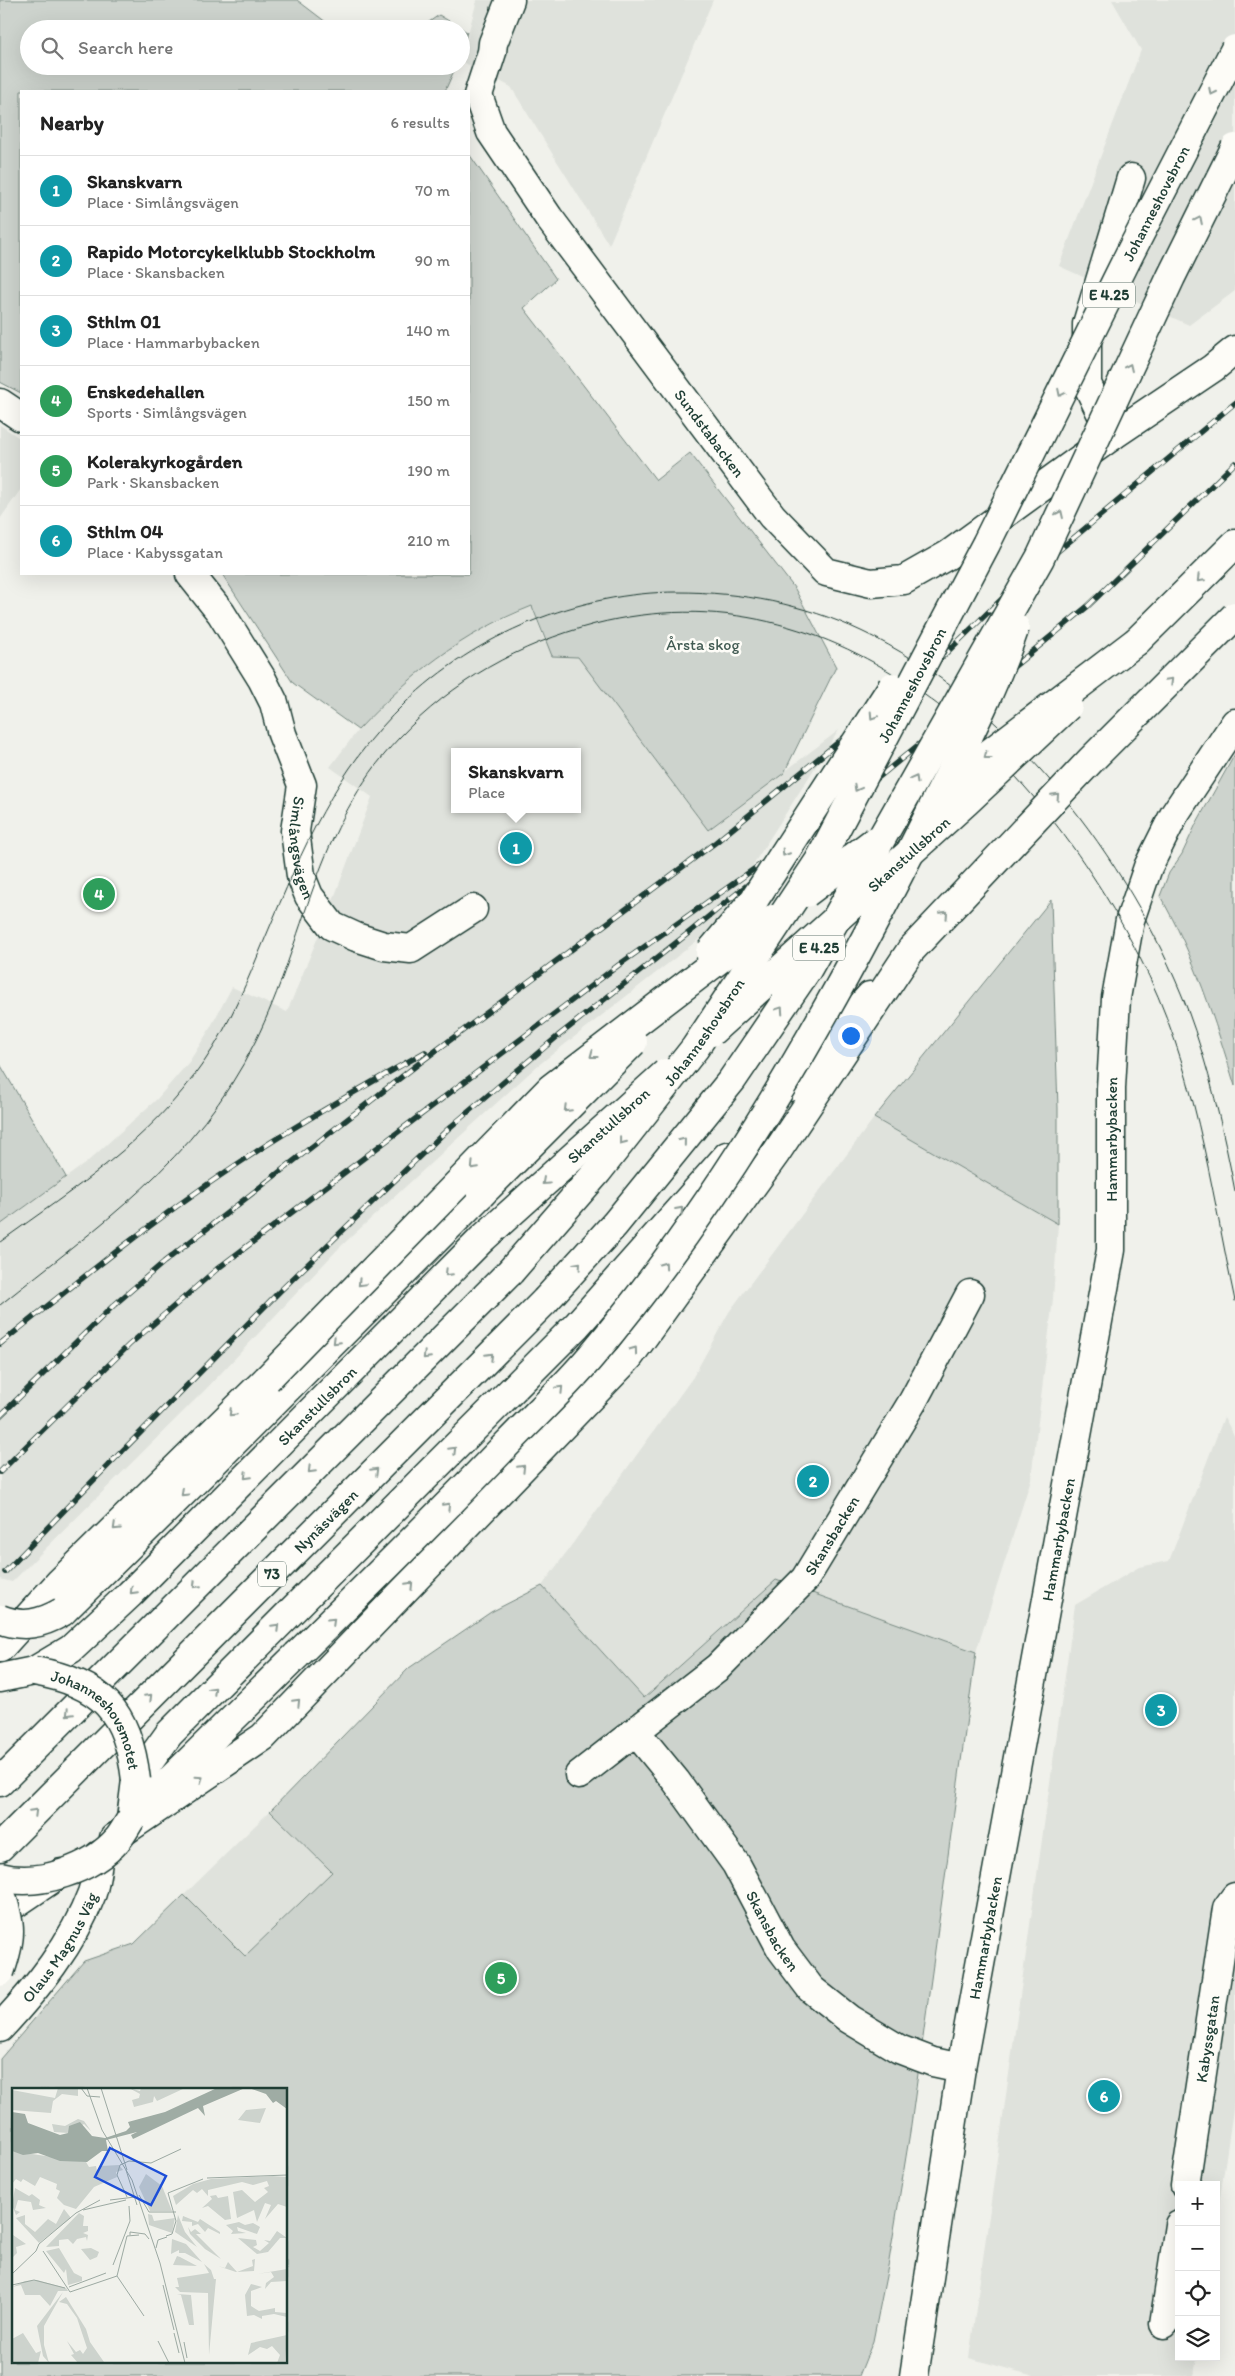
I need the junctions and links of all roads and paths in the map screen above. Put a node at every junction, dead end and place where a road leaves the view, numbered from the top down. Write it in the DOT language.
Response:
graph roads {
  1 [pos="510,0"];
  2 [pos="1235,49"];
  3 [pos="1235,148"];
  4 [pos="1131,178"];
  5 [pos="1235,350"];
  6 [pos="0,403"];
  7 [pos="20,416"];
  8 [pos="1112,436"];
  9 [pos="986,544"];
  10 [pos="1235,544"];
  11 [pos="1040,558"];
  12 [pos="191,575"];
  13 [pos="1235,616"];
  14 [pos="1137,641"];
  15 [pos="1235,724"];
  16 [pos="473,909"];
  17 [pos="911,950"];
  18 [pos="970,1294"];
  19 [pos="545,1300"];
  20 [pos="0,1619"];
  21 [pos="0,1648"];
  22 [pos="34,1671"];
  23 [pos="1,1676"];
  24 [pos="636,1732"];
  25 [pos="579,1775"];
  26 [pos="136,1780"];
  27 [pos="0,1782"];
  28 [pos="131,1819"];
  29 [pos="0,1847"];
  30 [pos="99,1855"];
  31 [pos="0,1877"];
  32 [pos="0,1891"];
  33 [pos="1235,1897"];
  34 [pos="0,1914"];
  35 [pos="0,1972"];
  36 [pos="0,2028"];
  37 [pos="962,2068"];
  38 [pos="1186,2181"];
  39 [pos="1179,2226"];
  40 [pos="1164,2324"];
  41 [pos="914,2376"];
  1 -- 8 [label="main road, Sundstabacken"];
  2 -- 9 [label="main road, Johanneshovsbron / E 4.25, one-way, bridge"];
  11 -- 3 [label="main road, E 4.25, one-way, bridge"];
  4 -- 8 [label="main road"];
  5 -- 8 [label="main road, Sundstabacken"];
  6 -- 7 [label="main road"];
  9 -- 20 [label="main road, one-way, bridge"];
  9 -- 27 [label="main road, Johanneshovsbron / E 4.25, one-way, bridge"];
  10 -- 14 [label="main road, Skanstullsbron, one-way"];
  19 -- 11 [label="main road, E 4.25, one-way, bridge"];
  28 -- 11 [label="main road, one-way, bridge"];
  12 -- 16 [label="main road, Simlångsvägen"];
  17 -- 13 [label="main road, one-way, bridge"];
  14 -- 21 [label="main road, one-way, bridge"];
  14 -- 22 [label="main road, Skanstullsbron, one-way, bridge"];
  15 -- 37 [label="main road, Hammarbybacken"];
  26 -- 17 [label="main road, one-way, bridge"];
  34 -- 17 [label="main road, one-way"];
  18 -- 24 [label="main road, Skansbacken"];
  29 -- 19 [label="main road, Nynäsvägen / 73, one-way"];
  22 -- 23 [label="main road, Johanneshovsmotet"];
  22 -- 26 [label="main road, Johanneshovsmotet, bridge"];
  24 -- 25 [label="main road, Skansbacken"];
  24 -- 37 [label="main road, Skansbacken"];
  26 -- 28 [label="main road, Johanneshovsmotet"];
  28 -- 30 [label="main road, Johanneshovsmotet, bridge"];
  30 -- 31 [label="main road, Johanneshovsmotet, bridge"];
  30 -- 36 [label="main road, Olaus Magnus Väg"];
  32 -- 35 [label="main road, bridge"];
  33 -- 38 [label="main road, Kabyssgatan"];
  37 -- 41 [label="main road, Hammarbybacken"];
  39 -- 40 [label="main road"];
}
